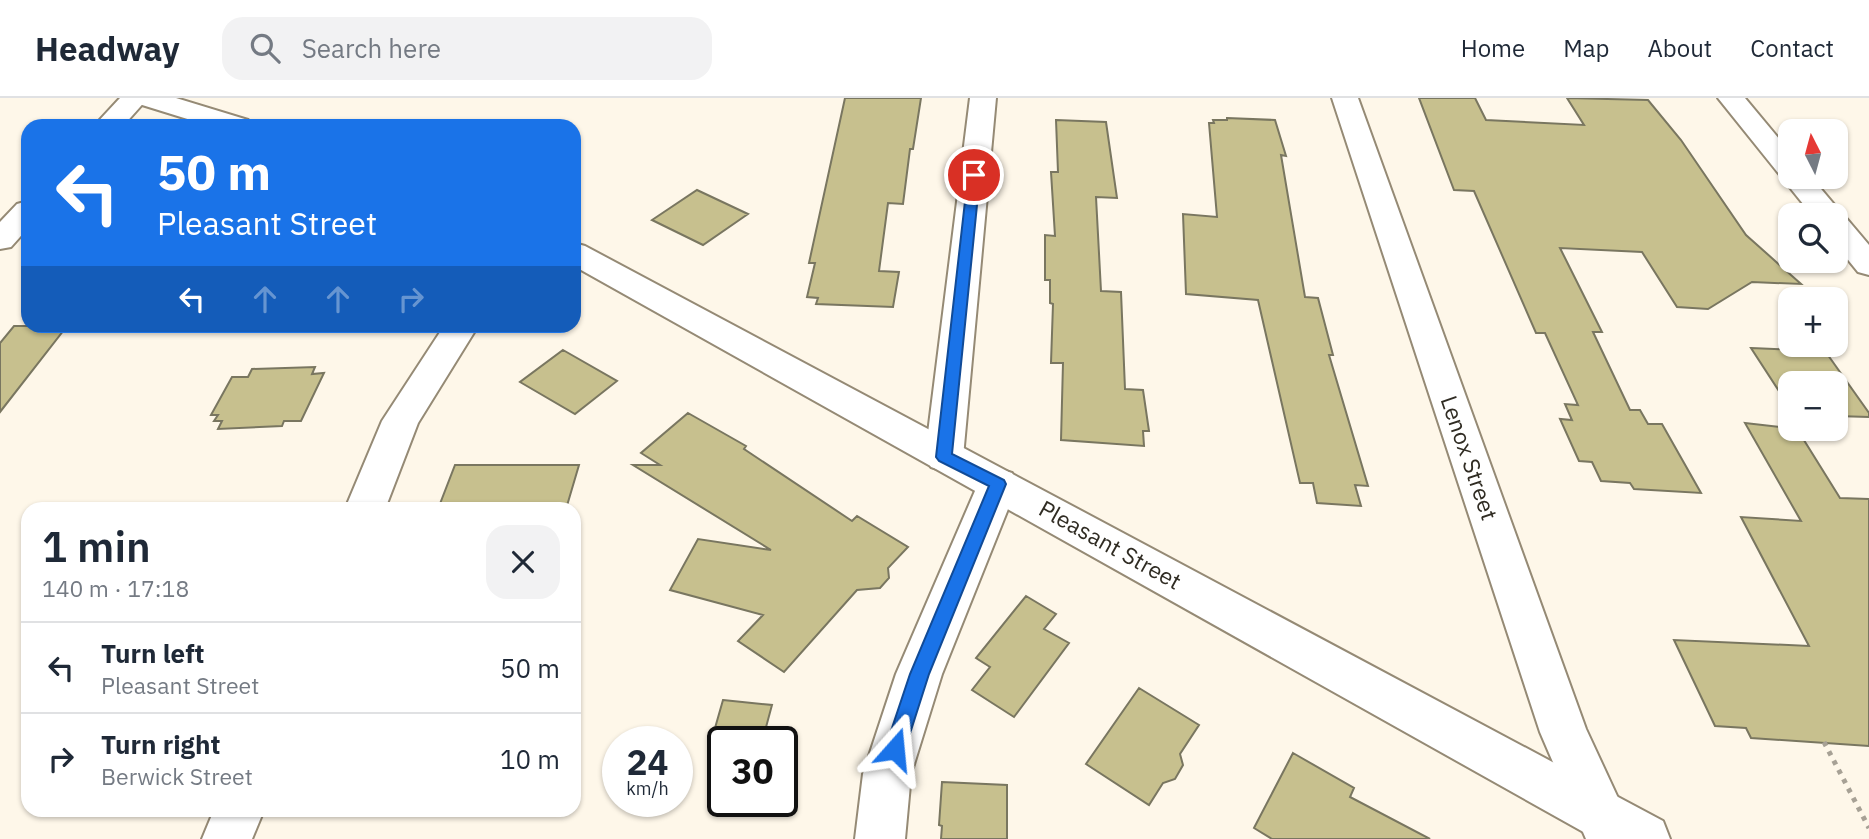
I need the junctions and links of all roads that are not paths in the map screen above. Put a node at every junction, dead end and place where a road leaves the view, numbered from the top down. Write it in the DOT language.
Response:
graph roads {
  1 [pos="135,98"];
  2 [pos="148,98"];
  3 [pos="983,98"];
  4 [pos="1345,98"];
  5 [pos="1731,98"];
  6 [pos="115,119"];
  7 [pos="216,119"];
  8 [pos="1778,155"];
  9 [pos="1806,189"];
  10 [pos="1818,203"];
  11 [pos="21,218"];
  12 [pos="0,240"];
  13 [pos="1848,240"];
  14 [pos="581,257"];
  15 [pos="1869,265"];
  16 [pos="457,333"];
  17 [pos="944,457"];
  18 [pos="998,484"];
  19 [pos="368,502"];
  20 [pos="236,817"];
  21 [pos="1607,827"];
  22 [pos="227,839"];
  23 [pos="880,839"];
  24 [pos="1645,839"];
  1 -- 6 [label="street"];
  2 -- 7 [label="street"];
  3 -- 17 [label="street"];
  4 -- 21 [label="street, Lenox Street"];
  5 -- 8 [label="street"];
  9 -- 10 [label="street"];
  11 -- 12 [label="street"];
  13 -- 15 [label="street"];
  14 -- 17 [label="street, Pleasant Street"];
  16 -- 19 [label="street"];
  17 -- 18 [label="street, Pleasant Street"];
  18 -- 21 [label="street, Pleasant Street"];
  18 -- 23 [label="street"];
  20 -- 22 [label="street"];
  21 -- 24 [label="street, Pleasant Street"];
}
